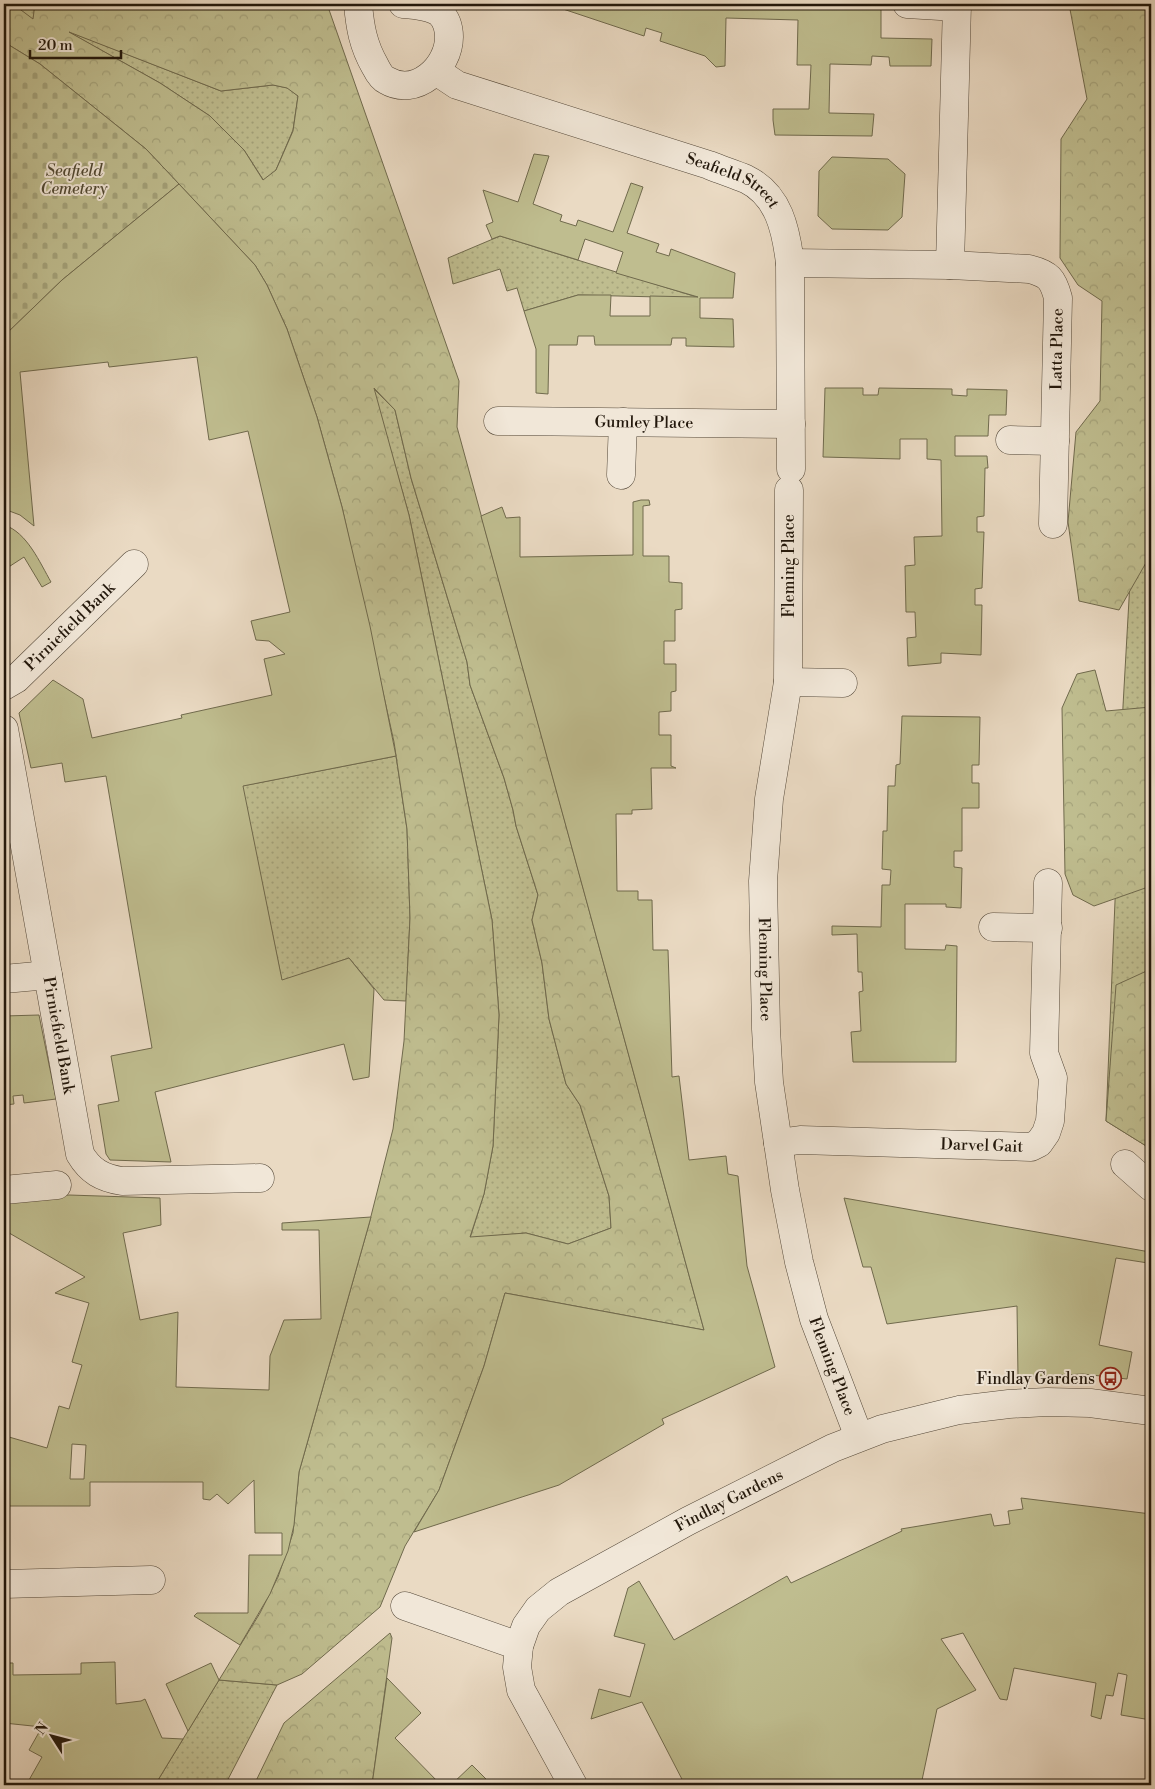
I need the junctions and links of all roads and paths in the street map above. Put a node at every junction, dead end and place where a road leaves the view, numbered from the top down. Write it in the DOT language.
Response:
graph roads {
  1 [pos="358,4"];
  2 [pos="403,4"];
  3 [pos="907,4"];
  4 [pos="957,5"];
  5 [pos="436,71"];
  6 [pos="790,263"];
  7 [pos="950,265"];
  8 [pos="498,421"];
  9 [pos="623,422"];
  10 [pos="791,424"];
  11 [pos="1010,440"];
  12 [pos="1055,441"];
  13 [pos="622,475"];
  14 [pos="790,479"];
  15 [pos="1053,524"];
  16 [pos="134,564"];
  17 [pos="788,682"];
  18 [pos="843,683"];
  19 [pos="4,686"];
  20 [pos="4,729"];
  21 [pos="1048,883"];
  22 [pos="993,927"];
  23 [pos="1048,928"];
  24 [pos="48,975"];
  25 [pos="4,979"];
  26 [pos="778,1143"];
  27 [pos="1125,1164"];
  28 [pos="260,1178"];
  29 [pos="57,1185"];
  30 [pos="1151,1187"];
  31 [pos="4,1190"];
  32 [pos="1151,1411"];
  33 [pos="859,1437"];
  34 [pos="151,1580"];
  35 [pos="4,1584"];
  36 [pos="405,1606"];
  37 [pos="519,1646"];
  38 [pos="573,1785"];
  1 -- 5 [label="street"];
  2 -- 5 [label="street"];
  3 -- 4 [label="street"];
  4 -- 7 [label="street"];
  5 -- 6 [label="street, Seafield Street"];
  6 -- 7 [label="street, Latta Place"];
  6 -- 10 [label="street, Seafield Street"];
  7 -- 12 [label="street, Latta Place"];
  8 -- 9 [label="street, Gumley Place"];
  9 -- 10 [label="street, Gumley Place"];
  9 -- 13 [label="street"];
  10 -- 14 [label="street, Seafield Street"];
  11 -- 12 [label="street"];
  12 -- 15 [label="street, Latta Place"];
  14 -- 17 [label="street, Fleming Place"];
  16 -- 19 [label="street, Pirniefield Bank"];
  17 -- 18 [label="street"];
  17 -- 26 [label="street, Fleming Place"];
  20 -- 24 [label="street, Pirniefield Bank"];
  21 -- 23 [label="street, Darvel Gait"];
  22 -- 23 [label="street"];
  23 -- 26 [label="street, Darvel Gait"];
  24 -- 25 [label="street"];
  24 -- 28 [label="street, Pirniefield Bank"];
  26 -- 33 [label="street, Fleming Place"];
  27 -- 30 [label="street"];
  29 -- 31 [label="street"];
  32 -- 33 [label="street, Findlay Gardens"];
  33 -- 37 [label="street, Findlay Gardens"];
  34 -- 35 [label="street"];
  36 -- 37 [label="street"];
  37 -- 38 [label="street, Findlay Gardens"];
}
